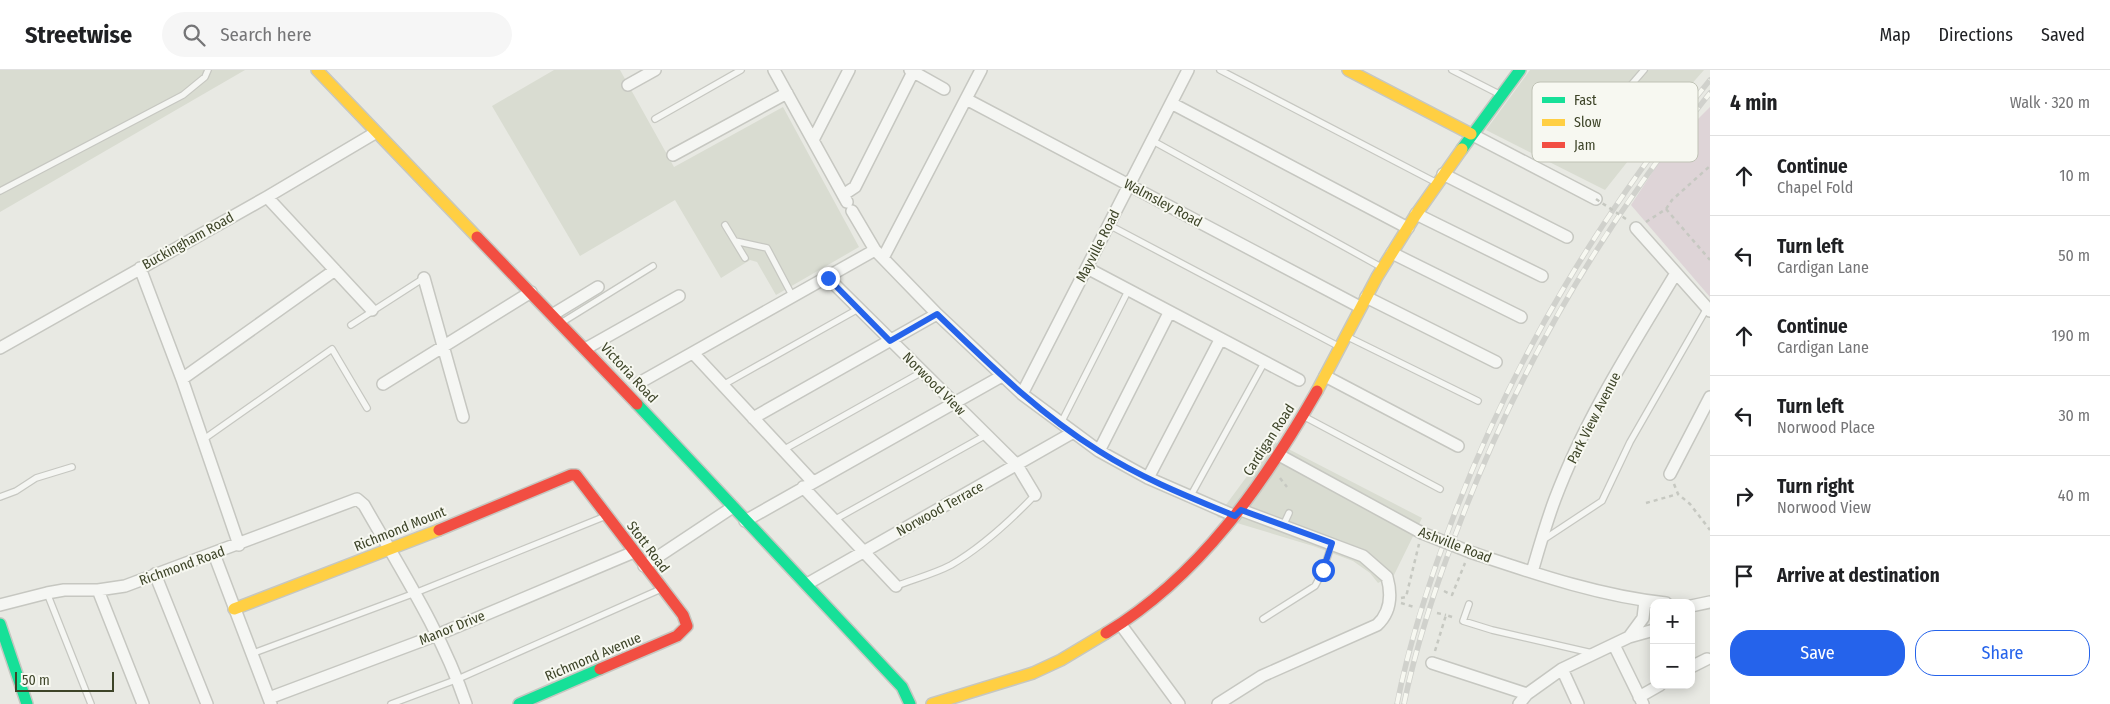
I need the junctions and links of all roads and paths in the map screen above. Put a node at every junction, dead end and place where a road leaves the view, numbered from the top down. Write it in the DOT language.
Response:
graph roads {
  1 [pos="208,70"];
  2 [pos="317,70"];
  3 [pos="655,70"];
  4 [pos="741,70"];
  5 [pos="849,70"];
  6 [pos="981,70"];
  7 [pos="1188,70"];
  8 [pos="1220,70"];
  9 [pos="1348,70"];
  10 [pos="1452,70"];
  11 [pos="1520,70"];
  12 [pos="912,71"];
  13 [pos="1640,71"];
  14 [pos="779,73"];
  15 [pos="928,74"];
  16 [pos="1631,82"];
  17 [pos="628,85"];
  18 [pos="944,88"];
  19 [pos="787,93"];
  20 [pos="1501,95"];
  21 [pos="966,99"];
  22 [pos="1171,102"];
  23 [pos="655,119"];
  24 [pos="375,133"];
  25 [pos="1471,134"];
  26 [pos="812,140"];
  27 [pos="1153,141"];
  28 [pos="674,155"];
  29 [pos="1710,166"];
  30 [pos="1440,179"];
  31 [pos="1129,185"];
  32 [pos="0,191"];
  33 [pos="267,197"];
  34 [pos="1596,199"];
  35 [pos="847,203"];
  36 [pos="1666,209"];
  37 [pos="1416,214"];
  38 [pos="725,225"];
  39 [pos="1109,225"];
  40 [pos="1632,225"];
  41 [pos="1408,228"];
  42 [pos="1567,237"];
  43 [pos="735,241"];
  44 [pos="1392,253"];
  45 [pos="879,254"];
  46 [pos="745,258"];
  47 [pos="1710,260"];
  48 [pos="653,266"];
  49 [pos="140,268"];
  50 [pos="1087,268"];
  51 [pos="1383,268"];
  52 [pos="334,270"];
  53 [pos="1676,273"];
  54 [pos="1542,276"];
  55 [pos="424,278"];
  56 [pos="828,278"];
  57 [pos="598,287"];
  58 [pos="1128,291"];
  59 [pos="531,292"];
  60 [pos="679,296"];
  61 [pos="793,297"];
  62 [pos="1366,297"];
  63 [pos="1360,307"];
  64 [pos="858,309"];
  65 [pos="1709,309"];
  66 [pos="372,310"];
  67 [pos="1169,313"];
  68 [pos="937,314"];
  69 [pos="1521,317"];
  70 [pos="556,319"];
  71 [pos="351,325"];
  72 [pos="1346,336"];
  73 [pos="1220,340"];
  74 [pos="890,341"];
  75 [pos="444,347"];
  76 [pos="1340,347"];
  77 [pos="0,348"];
  78 [pos="585,349"];
  79 [pos="693,353"];
  80 [pos="1496,362"];
  81 [pos="1264,363"];
  82 [pos="922,372"];
  83 [pos="1002,376"];
  84 [pos="1325,376"];
  85 [pos="182,378"];
  86 [pos="1298,380"];
  87 [pos="639,383"];
  88 [pos="383,384"];
  89 [pos="722,385"];
  90 [pos="1022,394"];
  91 [pos="1710,397"];
  92 [pos="1478,401"];
  93 [pos="953,403"];
  94 [pos="367,408"];
  95 [pos="1303,416"];
  96 [pos="463,417"];
  97 [pos="753,418"];
  98 [pos="1060,424"];
  99 [pos="1072,433"];
  100 [pos="986,435"];
  101 [pos="204,439"];
  102 [pos="1458,446"];
  103 [pos="783,450"];
  104 [pos="1099,451"];
  105 [pos="1278,455"];
  106 [pos="1017,465"];
  107 [pos="72,467"];
  108 [pos="1670,474"];
  109 [pos="576,475"];
  110 [pos="1148,478"];
  111 [pos="808,484"];
  112 [pos="1440,489"];
  113 [pos="1678,494"];
  114 [pos="1035,495"];
  115 [pos="0,497"];
  116 [pos="1189,497"];
  117 [pos="1646,503"];
  118 [pos="733,507"];
  119 [pos="1238,513"];
  120 [pos="1289,513"];
  121 [pos="606,516"];
  122 [pos="745,520"];
  123 [pos="834,520"];
  124 [pos="1283,526"];
  125 [pos="1710,530"];
  126 [pos="1422,533"];
  127 [pos="1541,541"];
  128 [pos="1332,543"];
  129 [pos="239,545"];
  130 [pos="390,550"];
  131 [pos="634,552"];
  132 [pos="864,552"];
  133 [pos="214,554"];
  134 [pos="1468,557"];
  135 [pos="644,566"];
  136 [pos="1532,572"];
  137 [pos="155,574"];
  138 [pos="807,584"];
  139 [pos="896,586"];
  140 [pos="661,589"];
  141 [pos="98,590"];
  142 [pos="1444,591"];
  143 [pos="47,592"];
  144 [pos="415,593"];
  145 [pos="1645,601"];
  146 [pos="1650,601"];
  147 [pos="1399,602"];
  148 [pos="1710,602"];
  149 [pos="1469,604"];
  150 [pos="0,605"];
  151 [pos="1695,605"];
  152 [pos="234,609"];
  153 [pos="1437,613"];
  154 [pos="1446,615"];
  155 [pos="1263,619"];
  156 [pos="1463,621"];
  157 [pos="1121,625"];
  158 [pos="0,627"];
  159 [pos="1650,631"];
  160 [pos="437,635"];
  161 [pos="677,636"];
  162 [pos="1629,637"];
  163 [pos="1614,645"];
  164 [pos="1594,653"];
  165 [pos="252,654"];
  166 [pos="1706,659"];
  167 [pos="1432,663"];
  168 [pos="1695,666"];
  169 [pos="1562,669"];
  170 [pos="458,679"];
  171 [pos="1655,689"];
  172 [pos="1525,700"];
  173 [pos="1641,700"];
  174 [pos="270,701"];
  175 [pos="27,704"];
  176 [pos="91,704"];
  177 [pos="143,704"];
  178 [pos="206,704"];
  179 [pos="391,704"];
  180 [pos="466,704"];
  181 [pos="519,704"];
  182 [pos="910,704"];
  183 [pos="932,704"];
  184 [pos="1179,704"];
  185 [pos="1218,704"];
  186 [pos="1578,704"];
  1 -- 32 [label="lane"];
  2 -- 24 [label="main road, Victoria Road"];
  3 -- 17 [label="street"];
  4 -- 23 [label="lane"];
  5 -- 26 [label="street"];
  6 -- 21 [label="street"];
  7 -- 22 [label="street, Mayville Road"];
  8 -- 30 [label="lane"];
  9 -- 25 [label="main road"];
  10 -- 20 [label="lane"];
  11 -- 20 [label="main road, Cardigan Road"];
  12 -- 15 [label="street"];
  12 -- 35 [label="street"];
  13 -- 16 [label="lane"];
  14 -- 19 [label="street"];
  15 -- 18 [label="street"];
  19 -- 26 [label="street"];
  19 -- 28 [label="street"];
  20 -- 25 [label="main road, Cardigan Road"];
  21 -- 31 [label="street, Walmsley Road"];
  21 -- 45 [label="street"];
  22 -- 27 [label="street, Mayville Road"];
  22 -- 41 [label="street"];
  24 -- 33 [label="street, Buckingham Road"];
  24 -- 59 [label="main road, Victoria Road"];
  25 -- 30 [label="main road, Cardigan Road"];
  25 -- 34 [label="street"];
  26 -- 35 [label="street"];
  27 -- 31 [label="street, Mayville Road"];
  27 -- 51 [label="lane"];
  29 -- 36 [label="path"];
  30 -- 37 [label="main road, Cardigan Road"];
  30 -- 42 [label="street"];
  31 -- 39 [label="street, Mayville Road"];
  31 -- 63 [label="street, Walmsley Road"];
  33 -- 49 [label="street, Buckingham Road"];
  33 -- 52 [label="street"];
  34 -- 40 [label="path, bridge"];
  35 -- 45 [label="street"];
  36 -- 40 [label="path"];
  36 -- 47 [label="path"];
  37 -- 41 [label="main road, Cardigan Road"];
  37 -- 54 [label="street"];
  38 -- 43 [label="lane"];
  39 -- 50 [label="street, Mayville Road"];
  39 -- 76 [label="lane"];
  40 -- 53 [label="street"];
  41 -- 44 [label="main road, Cardigan Road"];
  43 -- 46 [label="lane"];
  43 -- 61 [label="lane"];
  44 -- 51 [label="main road, Cardigan Road"];
  44 -- 69 [label="street"];
  45 -- 56 [label="street"];
  45 -- 68 [label="street"];
  48 -- 70 [label="lane"];
  49 -- 77 [label="street, Buckingham Road"];
  49 -- 85 [label="street"];
  50 -- 58 [label="street"];
  50 -- 90 [label="street, Mayville Road"];
  51 -- 62 [label="main road, Cardigan Road"];
  52 -- 66 [label="street"];
  52 -- 85 [label="street"];
  53 -- 65 [label="street"];
  53 -- 127 [label="street, Park View Avenue"];
  55 -- 66 [label="lane"];
  55 -- 75 [label="street"];
  56 -- 61 [label="street"];
  56 -- 64 [label="street, Norwood View"];
  57 -- 70 [label="street"];
  58 -- 67 [label="street"];
  58 -- 98 [label="lane"];
  59 -- 70 [label="main road, Victoria Road"];
  59 -- 75 [label="street"];
  60 -- 78 [label="street"];
  61 -- 79 [label="street"];
  62 -- 63 [label="main road, Cardigan Road"];
  62 -- 80 [label="street"];
  63 -- 72 [label="main road, Cardigan Road"];
  64 -- 74 [label="street, Norwood View"];
  64 -- 89 [label="lane"];
  65 -- 127 [label="lane"];
  66 -- 71 [label="lane"];
  67 -- 73 [label="street"];
  67 -- 104 [label="street"];
  68 -- 74 [label="street"];
  68 -- 83 [label="street"];
  70 -- 78 [label="main road, Victoria Road"];
  72 -- 76 [label="main road, Cardigan Road"];
  72 -- 92 [label="lane"];
  73 -- 81 [label="street"];
  73 -- 110 [label="street"];
  74 -- 82 [label="street, Norwood View"];
  74 -- 97 [label="street"];
  75 -- 88 [label="street"];
  75 -- 96 [label="street"];
  76 -- 84 [label="main road, Cardigan Road"];
  78 -- 118 [label="main road, Victoria Road"];
  79 -- 87 [label="street"];
  79 -- 89 [label="street"];
  81 -- 86 [label="street"];
  81 -- 116 [label="lane"];
  82 -- 93 [label="street, Norwood View"];
  82 -- 103 [label="lane"];
  83 -- 90 [label="street"];
  83 -- 93 [label="street"];
  84 -- 95 [label="main road, Cardigan Road"];
  84 -- 102 [label="street"];
  85 -- 101 [label="street"];
  89 -- 97 [label="street"];
  90 -- 98 [label="street"];
  91 -- 108 [label="street"];
  93 -- 100 [label="street, Norwood View"];
  93 -- 111 [label="street"];
  94 -- 101 [label="lane"];
  95 -- 105 [label="main road, Cardigan Road"];
  95 -- 112 [label="lane"];
  97 -- 103 [label="street"];
  98 -- 99 [label="street"];
  99 -- 104 [label="street"];
  99 -- 106 [label="street, Norwood Terrace"];
  100 -- 106 [label="street, Norwood View"];
  100 -- 123 [label="lane"];
  101 -- 129 [label="street"];
  103 -- 111 [label="street"];
  104 -- 110 [label="street"];
  105 -- 119 [label="main road, Cardigan Road"];
  105 -- 126 [label="street, Ashville Road"];
  106 -- 114 [label="street, Norwood View"];
  106 -- 132 [label="street, Norwood Terrace"];
  107 -- 115 [label="lane"];
  108 -- 113 [label="path"];
  109 -- 121 [label="main road, Stott Road"];
  109 -- 130 [label="main road, Richmond Mount"];
  110 -- 116 [label="street"];
  111 -- 122 [label="street"];
  111 -- 123 [label="street"];
  113 -- 117 [label="path"];
  113 -- 125 [label="path"];
  114 -- 139 [label="lane"];
  116 -- 119 [label="street"];
  118 -- 122 [label="main road, Victoria Road"];
  118 -- 135 [label="street"];
  119 -- 124 [label="street"];
  119 -- 157 [label="main road, Cardigan Road"];
  120 -- 124 [label="lane"];
  121 -- 131 [label="main road, Stott Road"];
  121 -- 144 [label="lane"];
  122 -- 138 [label="main road, Victoria Road"];
  123 -- 132 [label="street"];
  124 -- 128 [label="street"];
  126 -- 134 [label="street, Ashville Road, bridge"];
  126 -- 147 [label="path"];
  127 -- 136 [label="street, Park View Avenue"];
  128 -- 155 [label="lane"];
  128 -- 185 [label="street"];
  129 -- 130 [label="street, Richmond Road"];
  129 -- 133 [label="street, Richmond Road"];
  130 -- 144 [label="street"];
  130 -- 152 [label="main road, Richmond Mount"];
  131 -- 135 [label="main road, Stott Road"];
  131 -- 160 [label="street, Manor Drive"];
  132 -- 138 [label="street, Norwood Terrace"];
  132 -- 139 [label="street"];
  133 -- 137 [label="street, Richmond Road"];
  133 -- 152 [label="street"];
  134 -- 136 [label="street, Ashville Road"];
  134 -- 142 [label="path"];
  135 -- 140 [label="main road, Stott Road"];
  136 -- 145 [label="street, Ashville Road"];
  137 -- 141 [label="street, Richmond Road"];
  137 -- 178 [label="street"];
  138 -- 182 [label="main road, Victoria Road"];
  140 -- 161 [label="main road, Stott Road"];
  140 -- 170 [label="lane"];
  141 -- 143 [label="street, Richmond Road"];
  141 -- 177 [label="street"];
  143 -- 150 [label="street, Richmond Road"];
  143 -- 176 [label="lane"];
  144 -- 160 [label="street"];
  144 -- 165 [label="lane"];
  145 -- 146 [label="street, Ashville Road"];
  145 -- 162 [label="street"];
  148 -- 151 [label="street"];
  149 -- 156 [label="lane"];
  152 -- 165 [label="street"];
  153 -- 154 [label="path"];
  154 -- 156 [label="path"];
  154 -- 167 [label="path"];
  156 -- 164 [label="lane"];
  157 -- 183 [label="main road, Cardigan Road"];
  157 -- 184 [label="street"];
  158 -- 175 [label="main road"];
  159 -- 162 [label="street"];
  160 -- 170 [label="street"];
  160 -- 174 [label="street, Manor Drive"];
  161 -- 181 [label="main road, Richmond Avenue"];
  162 -- 163 [label="street"];
  163 -- 164 [label="street"];
  163 -- 173 [label="street"];
  164 -- 169 [label="street"];
  165 -- 174 [label="street"];
  166 -- 168 [label="street"];
  167 -- 172 [label="street"];
  169 -- 172 [label="street"];
  169 -- 186 [label="street"];
  170 -- 179 [label="lane"];
  170 -- 180 [label="street"];
  171 -- 173 [label="street"];
}
